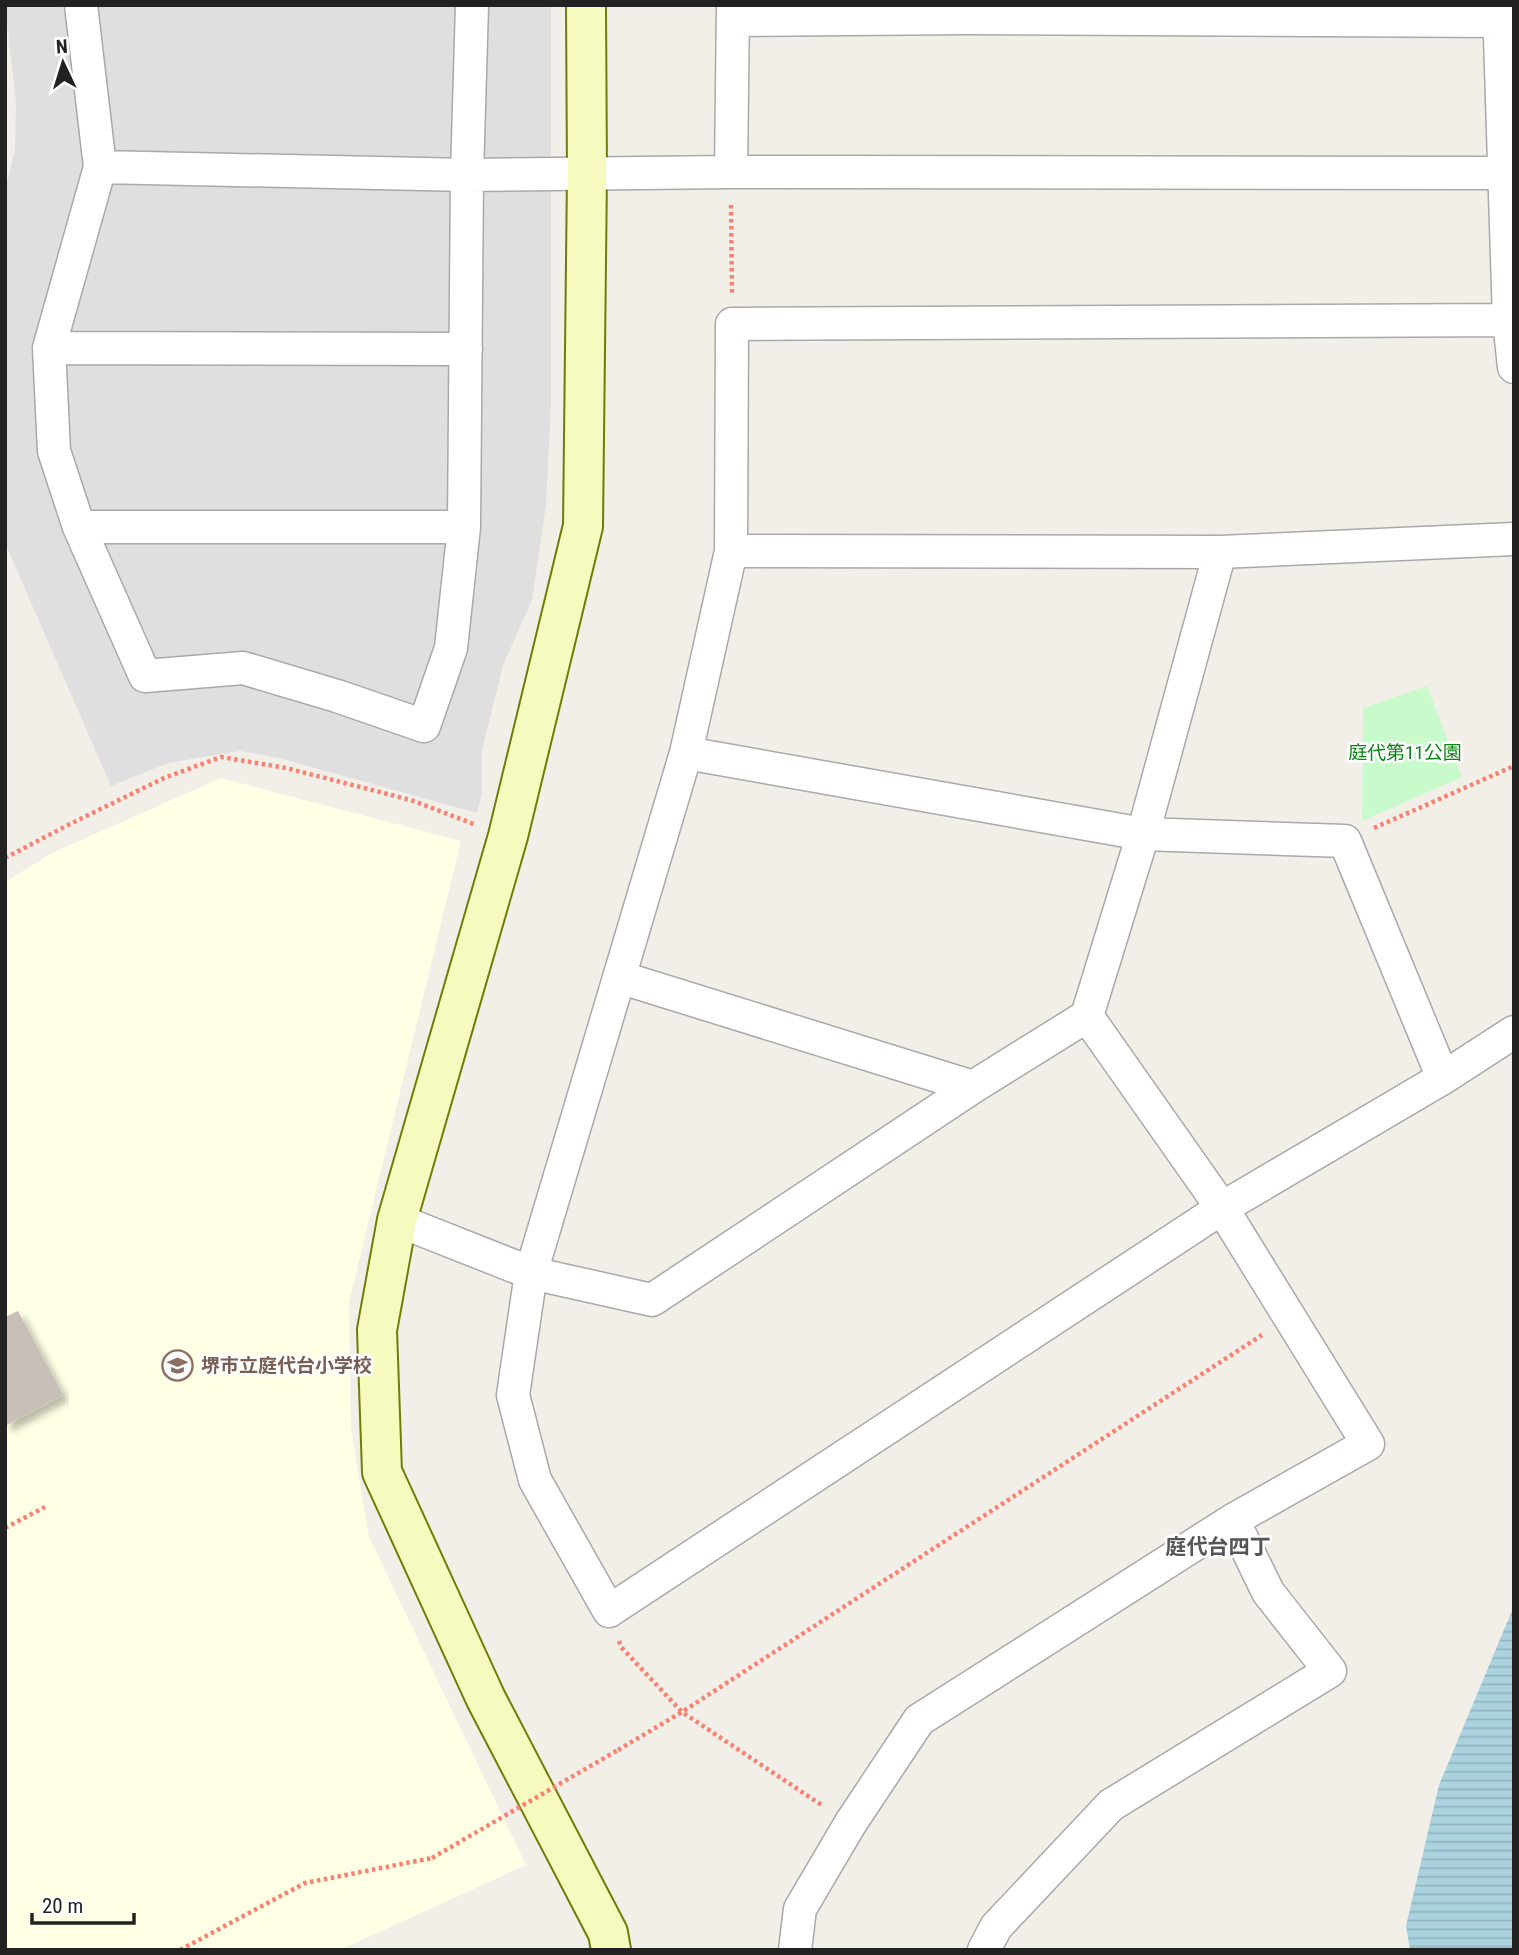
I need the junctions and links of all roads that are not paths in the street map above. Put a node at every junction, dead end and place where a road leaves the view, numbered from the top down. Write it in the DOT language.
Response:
graph roads {
  1 [pos="81,5"];
  2 [pos="472,5"];
  3 [pos="586,5"];
  4 [pos="733,13"];
  5 [pos="1499,13"];
  6 [pos="100,167"];
  7 [pos="731,172"];
  8 [pos="1509,173"];
  9 [pos="587,174"];
  10 [pos="467,175"];
  11 [pos="1509,320"];
  12 [pos="49,348"];
  13 [pos="466,349"];
  14 [pos="1514,367"];
  15 [pos="79,527"];
  16 [pos="464,527"];
  17 [pos="1514,540"];
  18 [pos="731,551"];
  19 [pos="1220,552"];
  20 [pos="686,753"];
  21 [pos="1143,834"];
  22 [pos="619,977"];
  23 [pos="1087,1016"];
  24 [pos="1514,1032"];
  25 [pos="1443,1077"];
  26 [pos="973,1087"];
  27 [pos="1222,1208"];
  28 [pos="397,1220"];
  29 [pos="531,1273"];
  30 [pos="1233,1520"];
  31 [pos="611,1950"];
  32 [pos="795,1950"];
  33 [pos="984,1950"];
  1 -- 6 [label="street"];
  2 -- 10 [label="street"];
  3 -- 9 [label="street"];
  4 -- 5 [label="street"];
  4 -- 7 [label="street"];
  5 -- 8 [label="street"];
  6 -- 10 [label="street"];
  6 -- 12 [label="street"];
  7 -- 8 [label="street"];
  7 -- 9 [label="street"];
  8 -- 11 [label="street"];
  9 -- 10 [label="street"];
  9 -- 28 [label="street"];
  10 -- 13 [label="street"];
  11 -- 14 [label="street"];
  11 -- 18 [label="street"];
  12 -- 13 [label="street"];
  12 -- 15 [label="street"];
  13 -- 16 [label="street"];
  15 -- 16 [label="street"];
  15 -- 16 [label="street"];
  17 -- 19 [label="street"];
  18 -- 19 [label="street"];
  18 -- 20 [label="street"];
  19 -- 21 [label="street"];
  20 -- 21 [label="street"];
  20 -- 22 [label="street"];
  21 -- 23 [label="street"];
  21 -- 25 [label="street"];
  22 -- 26 [label="street"];
  22 -- 29 [label="street"];
  23 -- 26 [label="street"];
  23 -- 27 [label="street"];
  24 -- 25 [label="street"];
  25 -- 27 [label="street"];
  26 -- 29 [label="street"];
  27 -- 29 [label="street"];
  27 -- 30 [label="street"];
  28 -- 29 [label="street"];
  28 -- 31 [label="street"];
  30 -- 32 [label="street"];
  30 -- 33 [label="street"];
}
